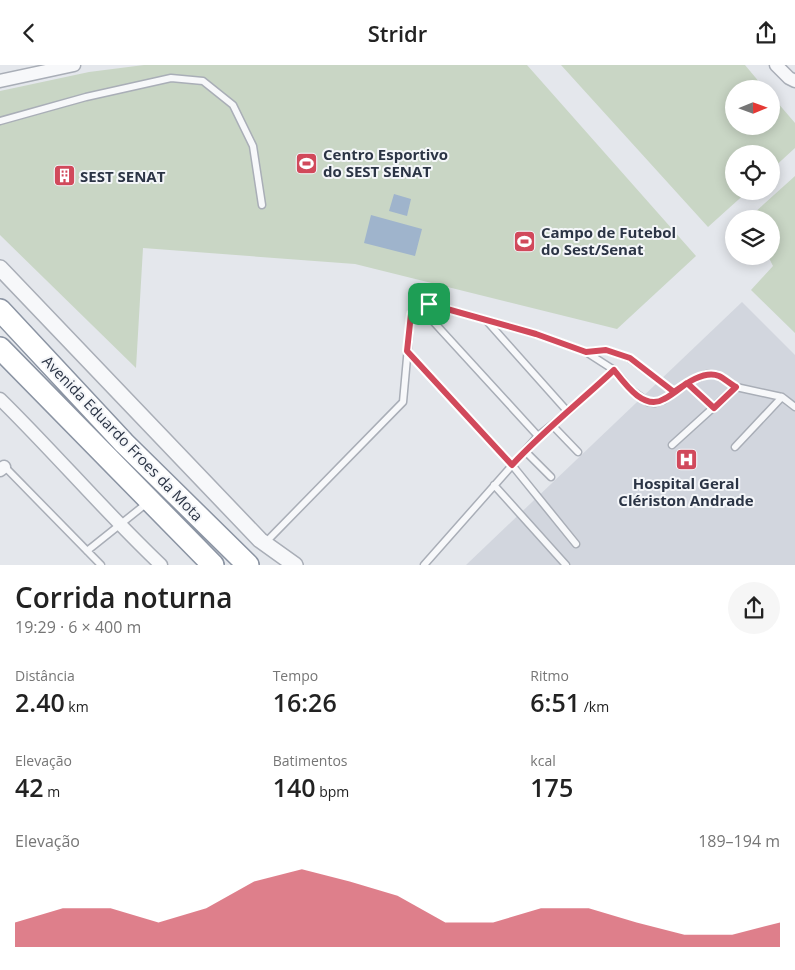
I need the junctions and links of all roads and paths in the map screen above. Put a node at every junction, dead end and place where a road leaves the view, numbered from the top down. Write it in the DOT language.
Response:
graph roads {
  1 [pos="74,65"];
  2 [pos="776,65"];
  3 [pos="0,81"];
  4 [pos="795,81"];
  5 [pos="0,121"];
  6 [pos="262,205"];
  7 [pos="0,268"];
  8 [pos="419,306"];
  9 [pos="0,309"];
  10 [pos="485,319"];
  11 [pos="0,348"];
  12 [pos="407,351"];
  13 [pos="586,352"];
  14 [pos="614,370"];
  15 [pos="687,383"];
  16 [pos="736,387"];
  17 [pos="674,392"];
  18 [pos="782,397"];
  19 [pos="0,399"];
  20 [pos="795,407"];
  21 [pos="714,408"];
  22 [pos="568,412"];
  23 [pos="552,425"];
  24 [pos="538,436"];
  25 [pos="672,445"];
  26 [pos="735,447"];
  27 [pos="524,451"];
  28 [pos="578,452"];
  29 [pos="512,465"];
  30 [pos="1,466"];
  31 [pos="551,477"];
  32 [pos="494,485"];
  33 [pos="150,501"];
  34 [pos="119,525"];
  35 [pos="265,543"];
  36 [pos="576,544"];
  37 [pos="87,551"];
  38 [pos="101,565"];
  39 [pos="161,565"];
  40 [pos="213,565"];
  41 [pos="248,565"];
  42 [pos="295,565"];
  43 [pos="424,565"];
  44 [pos="566,565"];
  1 -- 3 [label="street"];
  2 -- 4 [label="street"];
  5 -- 6 [label="lane"];
  7 -- 35 [label="street"];
  8 -- 10 [label="lane"];
  8 -- 12 [label="lane"];
  8 -- 24 [label="lane"];
  9 -- 41 [label="highway, Avenida Eduardo Froes da Mota"];
  10 -- 13 [label="lane"];
  10 -- 22 [label="lane"];
  11 -- 33 [label="highway, Avenida Eduardo Froes da Mota"];
  12 -- 29 [label="lane"];
  12 -- 35 [label="lane"];
  13 -- 14 [label="lane"];
  13 -- 17 [label="lane"];
  14 -- 17 [label="lane"];
  14 -- 22 [label="lane"];
  15 -- 16 [label="lane"];
  15 -- 17 [label="lane"];
  15 -- 21 [label="lane"];
  16 -- 18 [label="lane"];
  16 -- 21 [label="lane"];
  18 -- 20 [label="lane"];
  18 -- 26 [label="lane"];
  19 -- 34 [label="street"];
  21 -- 25 [label="lane"];
  22 -- 23 [label="lane"];
  23 -- 24 [label="lane"];
  23 -- 28 [label="lane"];
  24 -- 27 [label="lane"];
  27 -- 29 [label="lane"];
  27 -- 31 [label="lane"];
  29 -- 32 [label="lane"];
  29 -- 36 [label="lane"];
  30 -- 37 [label="lane"];
  32 -- 43 [label="lane"];
  32 -- 44 [label="lane"];
  33 -- 34 [label="lane"];
  33 -- 40 [label="highway, Avenida Eduardo Froes da Mota"];
  34 -- 37 [label="lane"];
  34 -- 39 [label="street"];
  35 -- 42 [label="street"];
  37 -- 38 [label="lane"];
}
